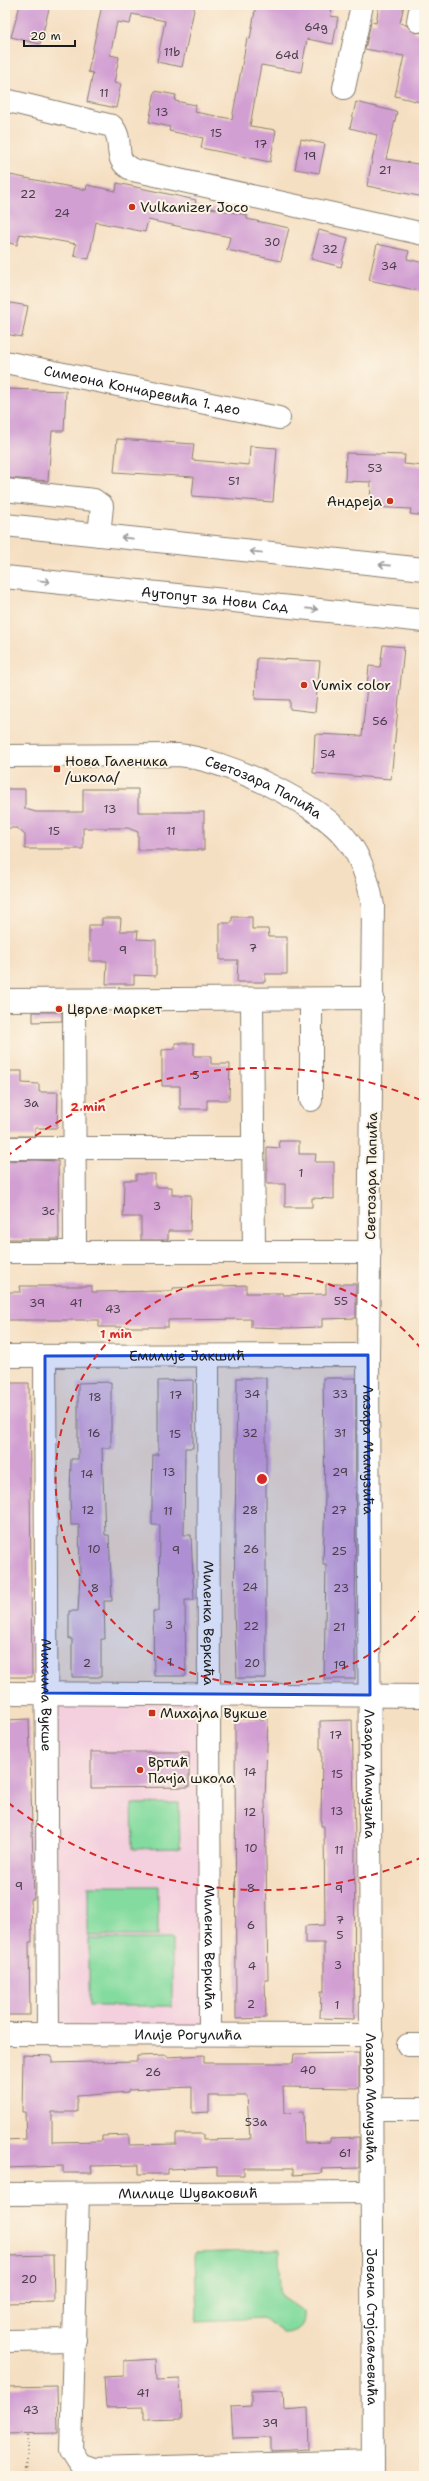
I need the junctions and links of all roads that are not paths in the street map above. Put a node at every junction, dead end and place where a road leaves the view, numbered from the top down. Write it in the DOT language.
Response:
graph roads {
  1 [pos="362,5"];
  2 [pos="344,88"];
  3 [pos="5,100"];
  4 [pos="424,234"];
  5 [pos="5,362"];
  6 [pos="279,418"];
  7 [pos="5,490"];
  8 [pos="5,525"];
  9 [pos="98,535"];
  10 [pos="424,569"];
  11 [pos="5,577"];
  12 [pos="424,621"];
  13 [pos="5,756"];
  14 [pos="373,998"];
  15 [pos="311,999"];
  16 [pos="5,1000"];
  17 [pos="74,1000"];
  18 [pos="252,1000"];
  19 [pos="311,1100"];
  20 [pos="5,1148"];
  21 [pos="75,1148"];
  22 [pos="253,1148"];
  23 [pos="74,1251"];
  24 [pos="254,1251"];
  25 [pos="5,1252"];
  26 [pos="370,1252"];
  27 [pos="368,1355"];
  28 [pos="5,1356"];
  29 [pos="45,1356"];
  30 [pos="208,1356"];
  31 [pos="5,1693"];
  32 [pos="45,1693"];
  33 [pos="208,1694"];
  34 [pos="370,1695"];
  35 [pos="424,1696"];
  36 [pos="5,2034"];
  37 [pos="48,2034"];
  38 [pos="210,2034"];
  39 [pos="372,2035"];
  40 [pos="372,2109"];
  41 [pos="424,2109"];
  42 [pos="372,2192"];
  43 [pos="5,2194"];
  44 [pos="78,2194"];
  45 [pos="74,2340"];
  46 [pos="5,2341"];
  47 [pos="373,2469"];
  48 [pos="129,2472"];
  1 -- 2 [label="street"];
  3 -- 4 [label="street"];
  5 -- 6 [label="street, Симеона Кончаревића 1. део"];
  7 -- 9 [label="street"];
  8 -- 9 [label="street"];
  10 -- 9 [label="street, one-way"];
  11 -- 12 [label="street, Аутопут за Нови Сад, one-way"];
  13 -- 14 [label="street, Светозара Папића"];
  14 -- 15 [label="street"];
  14 -- 26 [label="street, Светозара Папића"];
  15 -- 18 [label="street"];
  15 -- 19 [label="street"];
  16 -- 17 [label="street"];
  17 -- 18 [label="street"];
  17 -- 21 [label="street"];
  18 -- 22 [label="street"];
  20 -- 21 [label="street"];
  21 -- 22 [label="street"];
  21 -- 23 [label="street"];
  22 -- 24 [label="street"];
  23 -- 24 [label="street"];
  23 -- 25 [label="street"];
  24 -- 26 [label="street"];
  26 -- 27 [label="street, Светозара Папића"];
  27 -- 30 [label="street, Емилије Јакшић"];
  27 -- 34 [label="street, Лазара Мамузића"];
  28 -- 29 [label="street, Емилије Јакшић"];
  29 -- 30 [label="street, Емилије Јакшић"];
  29 -- 32 [label="street, Михаила Вукше"];
  30 -- 33 [label="street, Миленка Веркића"];
  31 -- 32 [label="street"];
  32 -- 33 [label="street"];
  32 -- 37 [label="street, Михаила Вукше"];
  33 -- 34 [label="street"];
  33 -- 38 [label="street, Миленка Веркића"];
  34 -- 35 [label="street"];
  34 -- 39 [label="street, Лазара Мамузића"];
  36 -- 37 [label="street, Илије Рогулића"];
  37 -- 38 [label="street, Илије Рогулића"];
  38 -- 39 [label="street, Илије Рогулића"];
  39 -- 40 [label="street, Лазара Мамузића"];
  40 -- 41 [label="street"];
  40 -- 42 [label="street, Лазара Мамузића"];
  42 -- 44 [label="street, Милице Шуваковић"];
  42 -- 47 [label="street, Јована Стојсављевића"];
  43 -- 44 [label="street, Милице Шуваковић"];
  44 -- 45 [label="street, Јована Стојсављевића"];
  45 -- 46 [label="street"];
  45 -- 48 [label="street, Јована Стојсављевића"];
  47 -- 48 [label="street, Јована Стојсављевића"];
}
